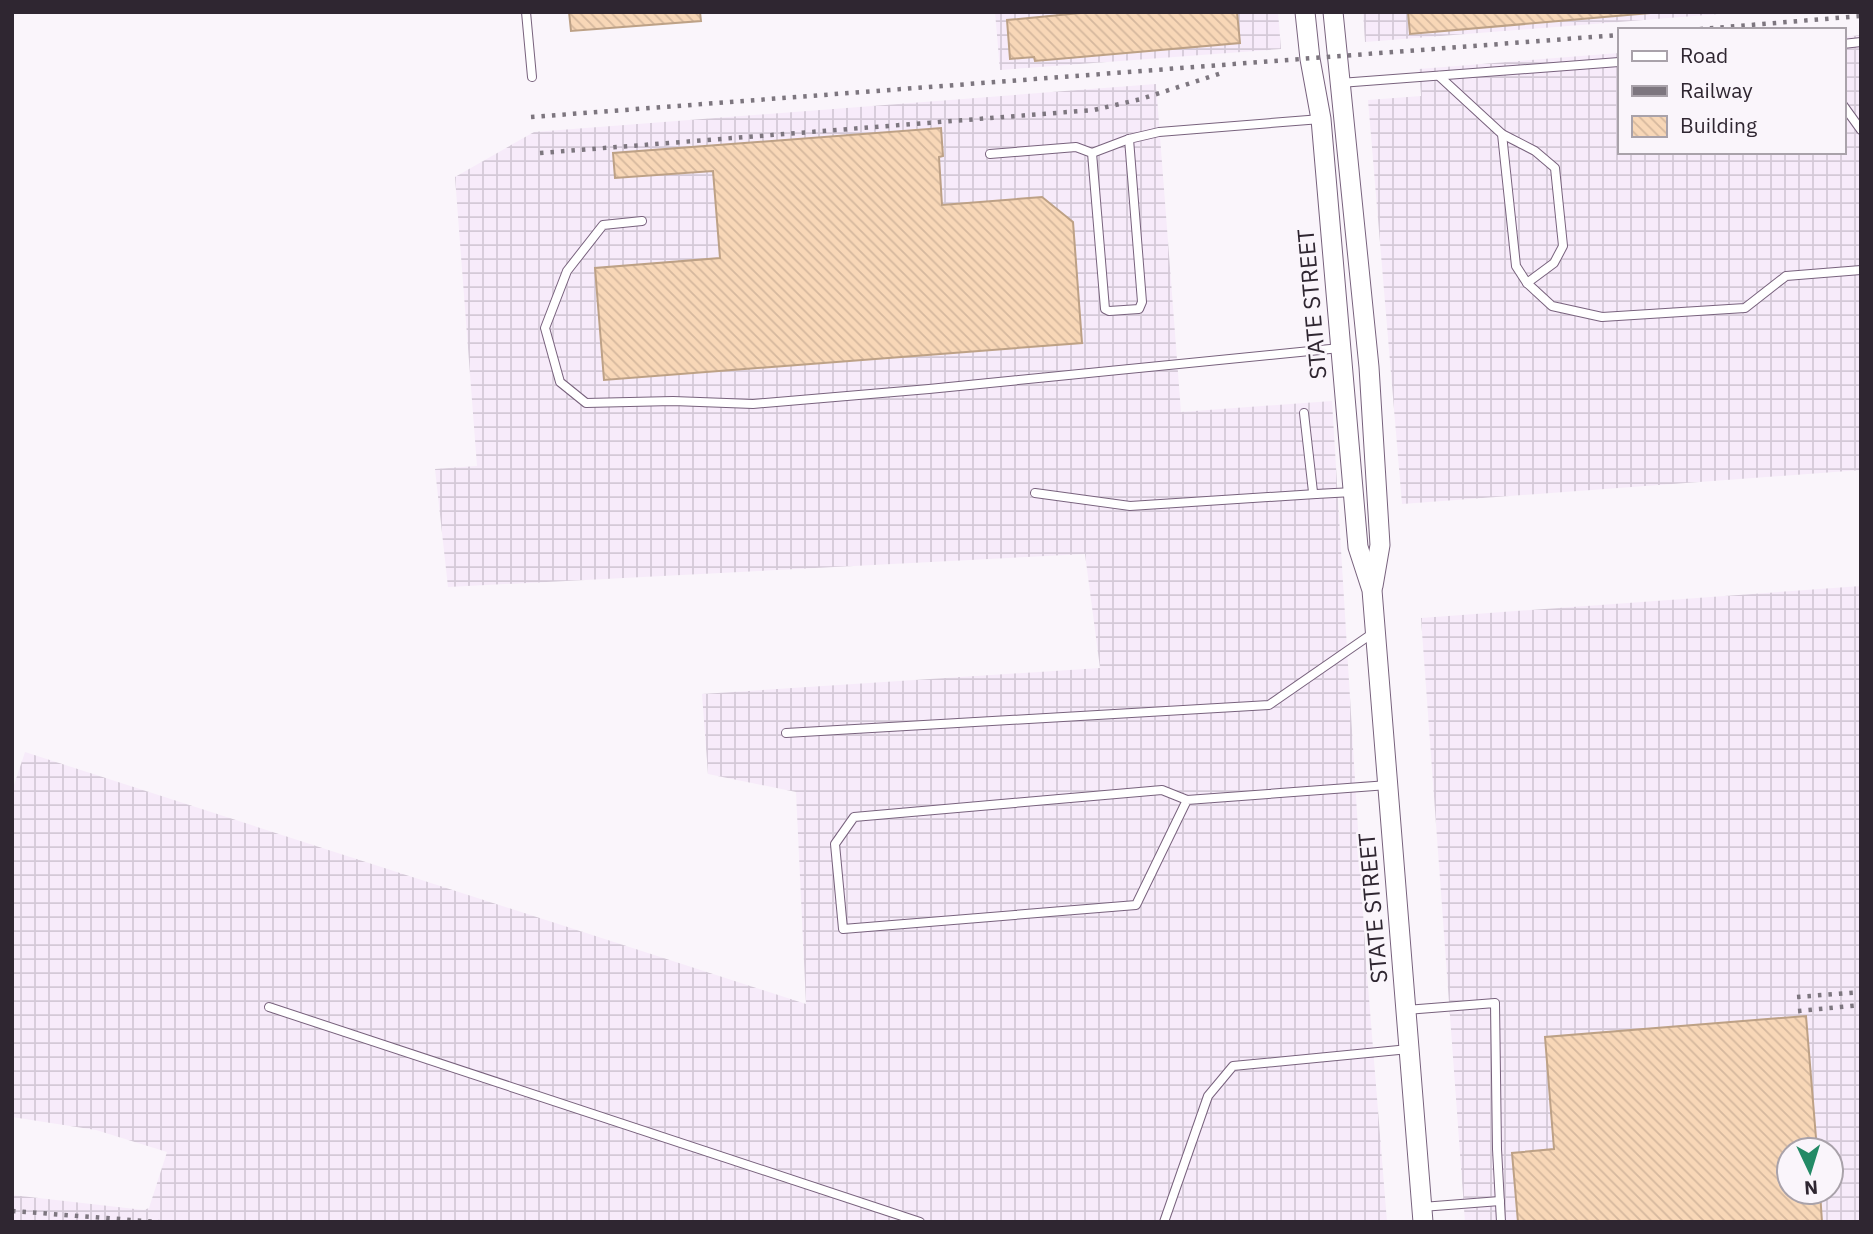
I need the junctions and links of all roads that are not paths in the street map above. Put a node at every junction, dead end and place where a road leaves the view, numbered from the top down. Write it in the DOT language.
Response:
graph roads {
  1 [pos="526,12"];
  2 [pos="1306,12"];
  3 [pos="1333,12"];
  4 [pos="1618,62"];
  5 [pos="532,76"];
  6 [pos="1439,76"];
  7 [pos="1340,83"];
  8 [pos="1845,108"];
  9 [pos="1321,119"];
  10 [pos="1861,130"];
  11 [pos="1502,134"];
  12 [pos="1129,139"];
  13 [pos="1092,153"];
  14 [pos="990,154"];
  15 [pos="642,222"];
  16 [pos="1861,270"];
  17 [pos="1527,284"];
  18 [pos="1340,348"];
  19 [pos="1304,413"];
  20 [pos="1353,492"];
  21 [pos="1035,493"];
  22 [pos="1316,494"];
  23 [pos="1372,590"];
  24 [pos="1376,632"];
  25 [pos="786,733"];
  26 [pos="1388,785"];
  27 [pos="1186,800"];
  28 [pos="269,1007"];
  29 [pos="1406,1010"];
  30 [pos="1409,1049"];
  31 [pos="1500,1201"];
  32 [pos="1422,1214"];
  33 [pos="920,1222"];
  34 [pos="1164,1222"];
  35 [pos="1501,1222"];
  1 -- 5 [label="lane"];
  2 -- 9 [label="street, STATE STREET"];
  3 -- 7 [label="street, STATE STREET"];
  4 -- 6 [label="lane"];
  6 -- 7 [label="lane"];
  6 -- 11 [label="lane"];
  7 -- 23 [label="street, STATE STREET"];
  8 -- 10 [label="lane"];
  9 -- 12 [label="lane"];
  9 -- 18 [label="street, STATE STREET"];
  11 -- 17 [label="lane"];
  11 -- 17 [label="lane"];
  12 -- 13 [label="lane"];
  12 -- 13 [label="lane"];
  13 -- 14 [label="lane"];
  15 -- 18 [label="lane"];
  16 -- 17 [label="lane"];
  18 -- 20 [label="street, STATE STREET"];
  19 -- 22 [label="lane"];
  20 -- 22 [label="lane"];
  20 -- 23 [label="street, STATE STREET"];
  21 -- 22 [label="lane"];
  23 -- 24 [label="street, STATE STREET"];
  24 -- 25 [label="lane"];
  24 -- 26 [label="street, STATE STREET"];
  26 -- 27 [label="lane"];
  26 -- 29 [label="street, STATE STREET"];
  27 -- 27 [label="lane"];
  28 -- 33 [label="lane"];
  29 -- 30 [label="street, STATE STREET"];
  29 -- 31 [label="lane"];
  30 -- 32 [label="street, STATE STREET"];
  30 -- 34 [label="lane"];
  31 -- 32 [label="lane"];
  31 -- 35 [label="lane"];
}
